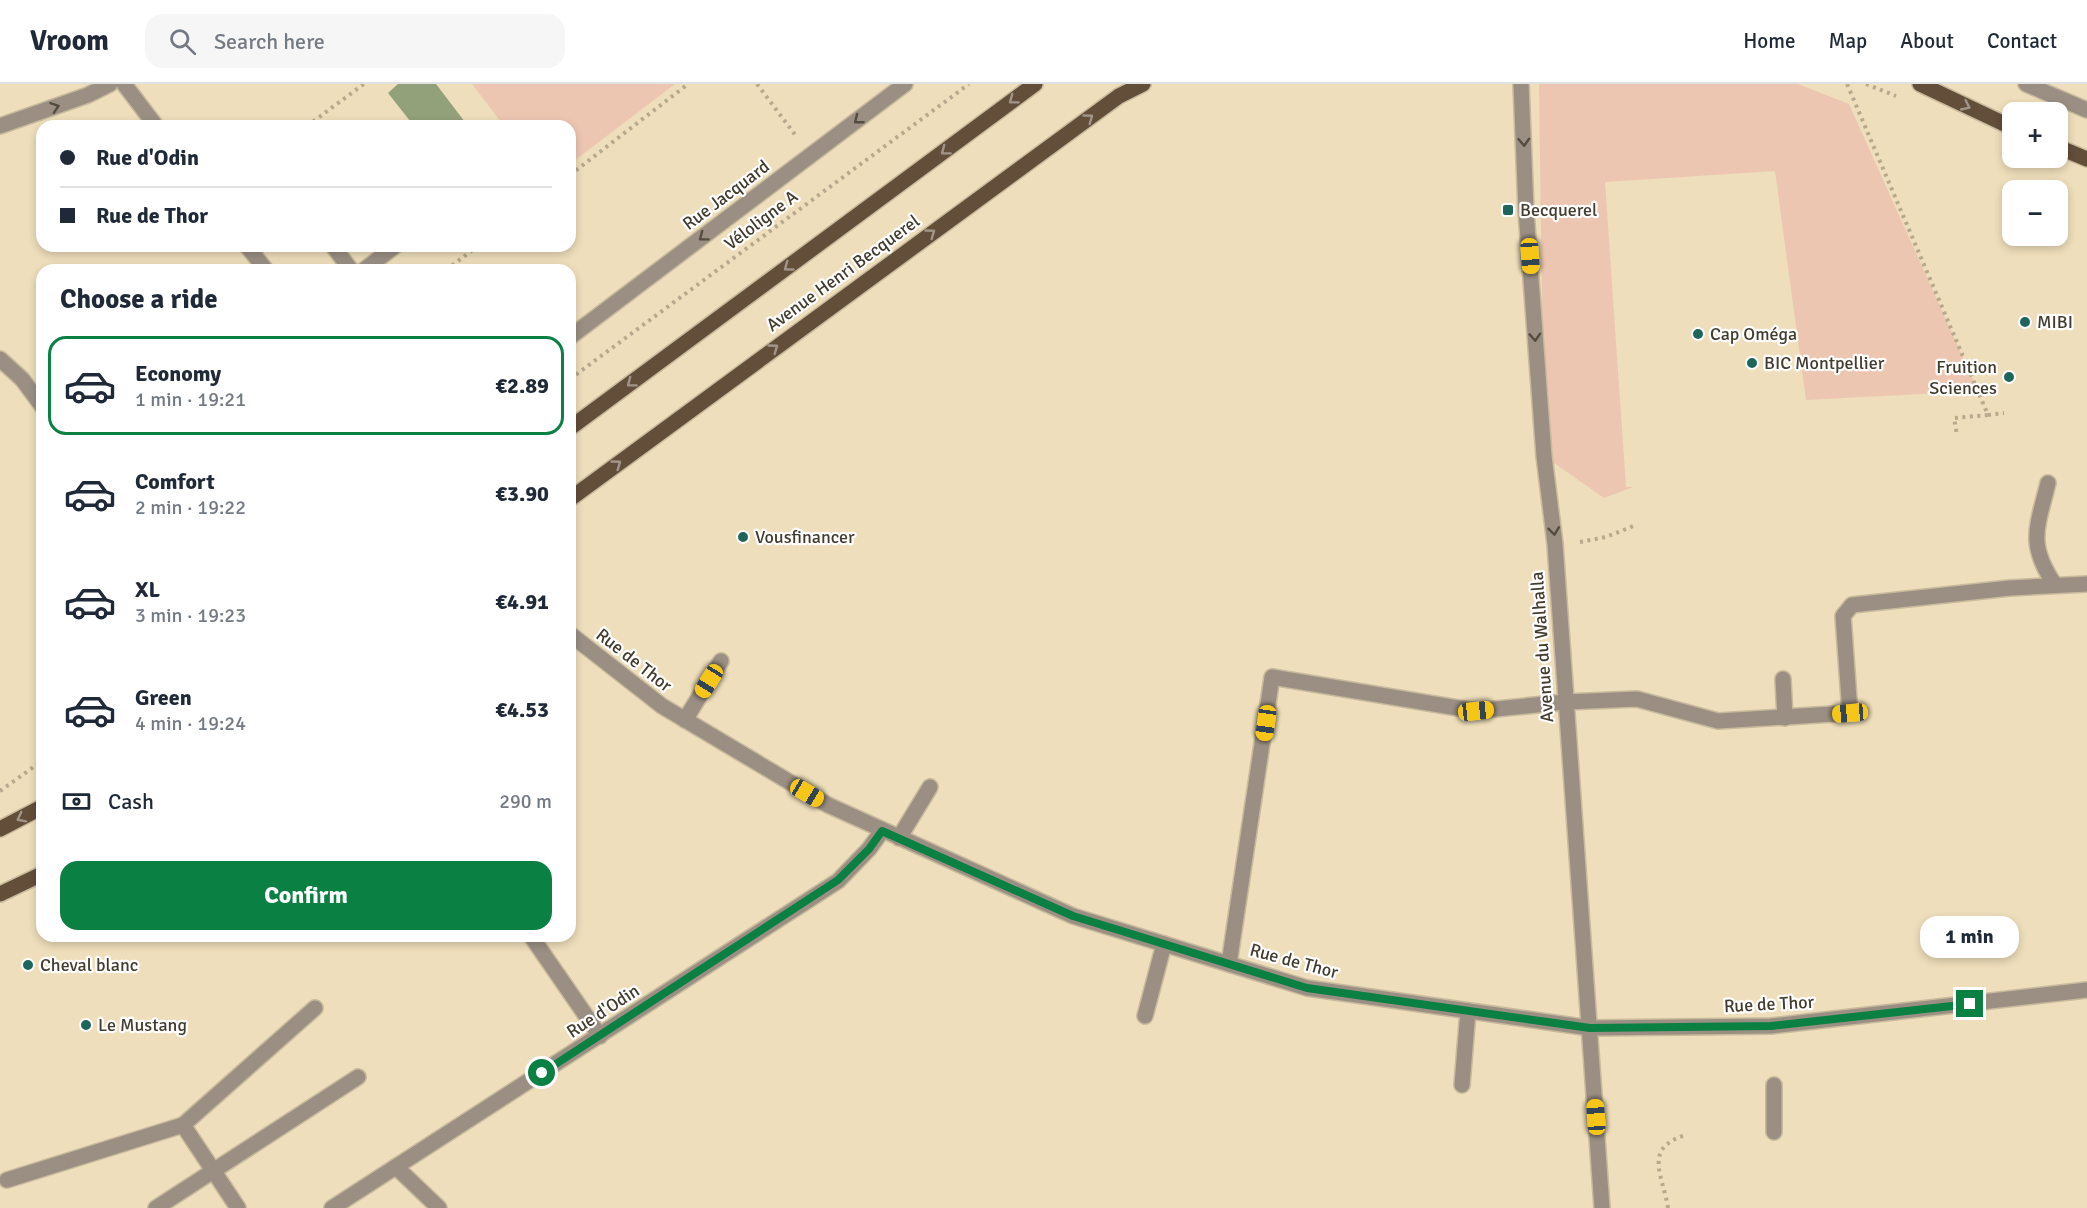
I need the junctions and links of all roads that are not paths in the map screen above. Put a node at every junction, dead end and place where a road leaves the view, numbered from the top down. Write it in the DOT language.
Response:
graph roads {
  1 [pos="110,84"];
  2 [pos="124,84"];
  3 [pos="905,84"];
  4 [pos="1035,84"];
  5 [pos="1143,84"];
  6 [pos="1521,84"];
  7 [pos="1920,84"];
  8 [pos="2026,84"];
  9 [pos="2087,110"];
  10 [pos="151,120"];
  11 [pos="2002,123"];
  12 [pos="0,126"];
  13 [pos="2068,151"];
  14 [pos="2087,159"];
  15 [pos="252,252"];
  16 [pos="387,252"];
  17 [pos="261,264"];
  18 [pos="372,264"];
  19 [pos="576,332"];
  20 [pos="0,359"];
  21 [pos="36,398"];
  22 [pos="576,424"];
  23 [pos="2048,483"];
  24 [pos="576,495"];
  25 [pos="2087,584"];
  26 [pos="2055,585"];
  27 [pos="576,639"];
  28 [pos="721,661"];
  29 [pos="1783,679"];
  30 [pos="1565,702"];
  31 [pos="1785,718"];
  32 [pos="685,720"];
  33 [pos="930,787"];
  34 [pos="36,810"];
  35 [pos="0,829"];
  36 [pos="882,831"];
  37 [pos="899,838"];
  38 [pos="36,877"];
  39 [pos="0,894"];
  40 [pos="535,942"];
  41 [pos="1164,944"];
  42 [pos="1229,964"];
  43 [pos="2087,990"];
  44 [pos="315,1008"];
  45 [pos="1468,1011"];
  46 [pos="1145,1016"];
  47 [pos="1590,1028"];
  48 [pos="600,1036"];
  49 [pos="358,1077"];
  50 [pos="1462,1085"];
  51 [pos="1774,1085"];
  52 [pos="183,1125"];
  53 [pos="1774,1132"];
  54 [pos="396,1167"];
  55 [pos="214,1172"];
  56 [pos="7,1180"];
  57 [pos="156,1208"];
  58 [pos="238,1208"];
  59 [pos="332,1208"];
  60 [pos="439,1208"];
  61 [pos="1602,1208"];
  12 -- 1 [label="street, one-way"];
  2 -- 10 [label="street"];
  3 -- 19 [label="street, Rue Jacquard, one-way"];
  4 -- 22 [label="main road, Avenue Henri Becquerel, one-way"];
  24 -- 5 [label="main road, Avenue Henri Becquerel, one-way"];
  6 -- 30 [label="street, Avenue du Walhalla, one-way"];
  7 -- 11 [label="main road, one-way"];
  8 -- 9 [label="street"];
  13 -- 14 [label="main road"];
  15 -- 17 [label="street"];
  16 -- 18 [label="street"];
  20 -- 21 [label="street"];
  23 -- 26 [label="street"];
  25 -- 26 [label="street"];
  26 -- 31 [label="street"];
  27 -- 32 [label="street, Rue de Thor"];
  28 -- 32 [label="street"];
  29 -- 31 [label="street"];
  30 -- 31 [label="street"];
  30 -- 42 [label="street"];
  30 -- 47 [label="street, Avenue du Walhalla"];
  32 -- 36 [label="street, Rue de Thor"];
  33 -- 37 [label="street"];
  34 -- 35 [label="main road, one-way"];
  36 -- 37 [label="street, Rue de Thor"];
  36 -- 48 [label="street, Rue d'Odin"];
  37 -- 41 [label="street, Rue de Thor"];
  38 -- 39 [label="main road"];
  40 -- 48 [label="street"];
  41 -- 42 [label="street, Rue de Thor"];
  41 -- 46 [label="street"];
  42 -- 45 [label="street, Rue de Thor"];
  43 -- 47 [label="street, Rue de Thor"];
  44 -- 52 [label="street"];
  45 -- 47 [label="street, Rue de Thor"];
  45 -- 50 [label="street"];
  47 -- 61 [label="street, Avenue du Walhalla"];
  48 -- 54 [label="street, Rue d'Odin"];
  49 -- 55 [label="street"];
  51 -- 53 [label="street"];
  52 -- 55 [label="street"];
  52 -- 56 [label="street"];
  54 -- 59 [label="street, Rue d'Odin"];
  54 -- 60 [label="street"];
  55 -- 57 [label="street"];
  55 -- 58 [label="street"];
}
